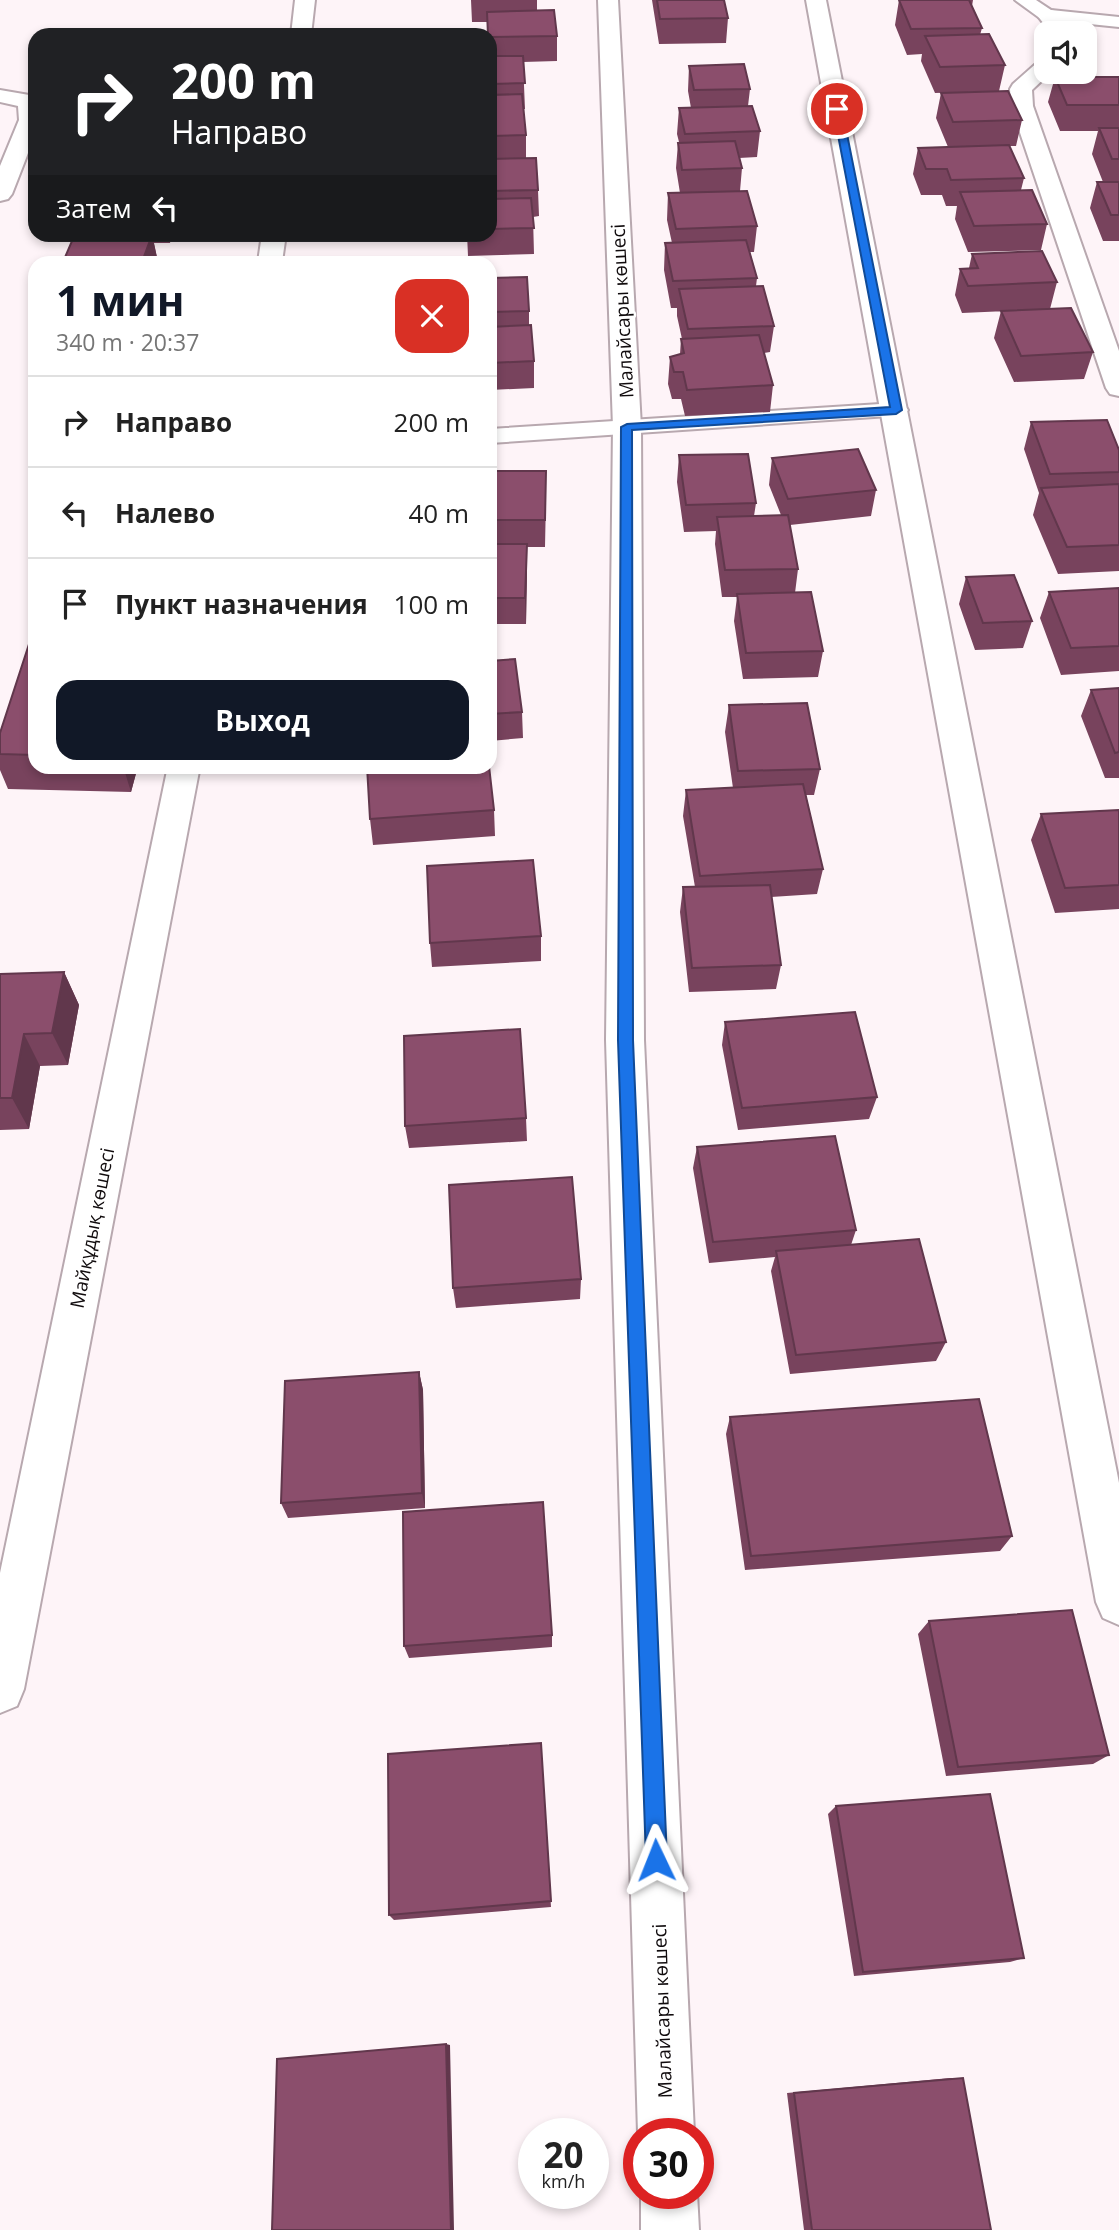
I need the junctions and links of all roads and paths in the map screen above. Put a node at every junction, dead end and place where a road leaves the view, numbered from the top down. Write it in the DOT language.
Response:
graph roads {
  1 [pos="305,0"];
  2 [pos="608,0"];
  3 [pos="816,0"];
  4 [pos="1024,0"];
  5 [pos="1046,15"];
  6 [pos="1051,21"];
  7 [pos="1119,22"];
  8 [pos="302,28"];
  9 [pos="1034,77"];
  10 [pos="0,96"];
  11 [pos="28,101"];
  12 [pos="28,125"];
  13 [pos="0,194"];
  14 [pos="1119,388"];
  15 [pos="896,410"];
  16 [pos="627,427"];
  17 [pos="497,436"];
  18 [pos="182,774"];
  19 [pos="1119,1602"];
  20 [pos="0,1689"];
  21 [pos="665,2118"];
  22 [pos="669,2209"];
  23 [pos="670,2230"];
  1 -- 8 [label="street"];
  2 -- 16 [label="street, Малайсары көшесі"];
  3 -- 15 [label="street"];
  4 -- 5 [label="lane"];
  5 -- 6 [label="street"];
  5 -- 7 [label="lane"];
  9 -- 14 [label="street"];
  10 -- 11 [label="street"];
  12 -- 13 [label="street"];
  15 -- 16 [label="lane"];
  15 -- 19 [label="street"];
  16 -- 17 [label="lane"];
  16 -- 21 [label="street, Малайсары көшесі"];
  18 -- 20 [label="street, Майқұдық көшесі"];
  22 -- 23 [label="street"];
}
